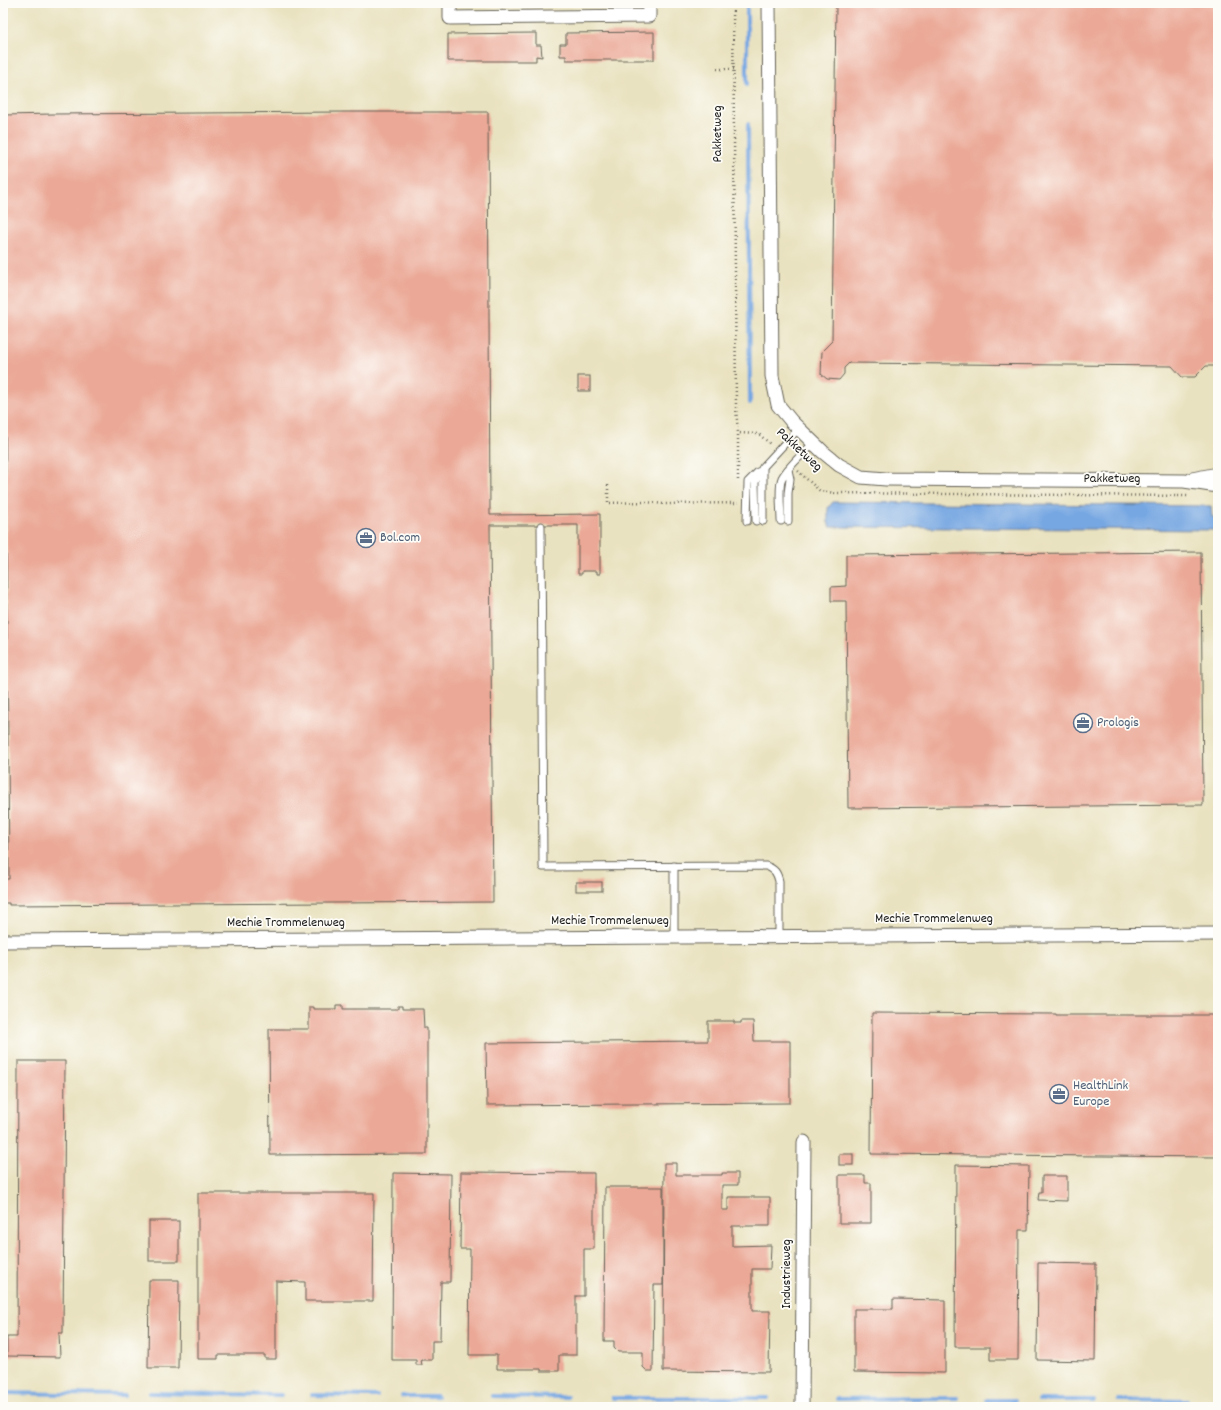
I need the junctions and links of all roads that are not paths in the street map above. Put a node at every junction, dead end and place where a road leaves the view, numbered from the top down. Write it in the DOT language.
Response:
graph roads {
  1 [pos="450,3"];
  2 [pos="648,3"];
  3 [pos="769,3"];
  4 [pos="800,428"];
  5 [pos="814,443"];
  6 [pos="763,467"];
  7 [pos="1218,474"];
  8 [pos="1184,481"];
  9 [pos="1218,486"];
  10 [pos="747,521"];
  11 [pos="760,521"];
  12 [pos="785,521"];
  13 [pos="541,526"];
  14 [pos="674,866"];
  15 [pos="1218,934"];
  16 [pos="779,936"];
  17 [pos="674,937"];
  18 [pos="3,941"];
  19 [pos="804,1142"];
  20 [pos="802,1407"];
  1 -- 2 [label="street"];
  3 -- 4 [label="street, Pakketweg"];
  4 -- 5 [label="street, Pakketweg"];
  4 -- 6 [label="lane"];
  5 -- 8 [label="street, Pakketweg"];
  5 -- 12 [label="lane"];
  6 -- 10 [label="lane"];
  6 -- 11 [label="lane"];
  7 -- 8 [label="street"];
  8 -- 9 [label="street"];
  13 -- 14 [label="lane"];
  14 -- 16 [label="lane"];
  14 -- 17 [label="lane"];
  15 -- 16 [label="street, Mechie Trommelenweg"];
  16 -- 17 [label="street, Mechie Trommelenweg"];
  17 -- 18 [label="street, Mechie Trommelenweg"];
  19 -- 20 [label="street, Industrieweg"];
}
